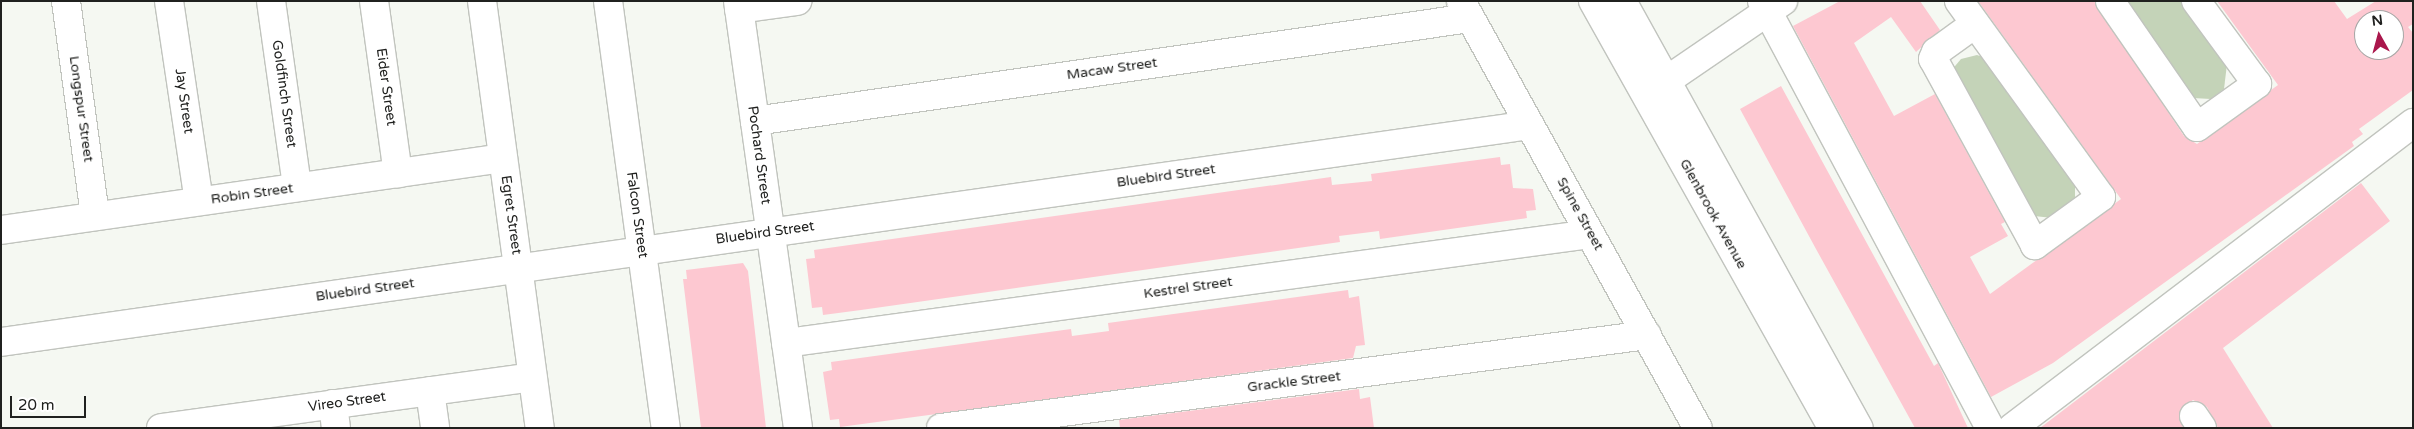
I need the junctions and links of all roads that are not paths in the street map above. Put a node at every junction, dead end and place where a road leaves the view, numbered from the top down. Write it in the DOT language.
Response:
graph roads {
  1 [pos="66,1"];
  2 [pos="169,1"];
  3 [pos="271,1"];
  4 [pos="374,1"];
  5 [pos="482,1"];
  6 [pos="608,1"];
  7 [pos="796,1"];
  8 [pos="1593,1"];
  9 [pos="1622,1"];
  10 [pos="1959,1"];
  11 [pos="2110,1"];
  12 [pos="2196,1"];
  13 [pos="739,5"];
  14 [pos="1771,5"];
  15 [pos="1466,9"];
  16 [pos="1975,24"];
  17 [pos="1666,81"];
  18 [pos="755,121"];
  19 [pos="2413,123"];
  20 [pos="1530,125"];
  21 [pos="503,158"];
  22 [pos="398,173"];
  23 [pos="297,187"];
  24 [pos="199,201"];
  25 [pos="95,216"];
  26 [pos="1,230"];
  27 [pos="770,232"];
  28 [pos="1590,234"];
  29 [pos="642,251"];
  30 [pos="518,268"];
  31 [pos="1647,335"];
  32 [pos="1,342"];
  33 [pos="786,343"];
  34 [pos="533,377"];
  35 [pos="430,391"];
  36 [pos="334,416"];
  37 [pos="226,423"];
  38 [pos="161,428"];
  39 [pos="435,428"];
  40 [pos="540,428"];
  41 [pos="666,428"];
  42 [pos="798,428"];
  43 [pos="941,428"];
  44 [pos="1698,428"];
  45 [pos="1833,428"];
  46 [pos="1859,428"];
  47 [pos="1990,428"];
  48 [pos="2012,428"];
  1 -- 25 [label="street, Longspur Street"];
  2 -- 24 [label="street, Jay Street"];
  3 -- 23 [label="street, Goldfinch Street"];
  4 -- 22 [label="street, Eider Street"];
  5 -- 21 [label="street, Egret Street"];
  6 -- 29 [label="street, Falcon Street"];
  7 -- 13 [label="street"];
  8 -- 45 [label="street, Glenbrook Avenue"];
  9 -- 17 [label="street, Glenbrook Avenue"];
  10 -- 16 [label="street"];
  11 -- 12 [label="street"];
  13 -- 18 [label="street, Pochard Street"];
  14 -- 17 [label="street"];
  14 -- 47 [label="street"];
  15 -- 18 [label="street, Macaw Street"];
  15 -- 20 [label="street, Spine Street"];
  16 -- 16 [label="street"];
  17 -- 46 [label="street, Glenbrook Avenue"];
  18 -- 27 [label="street, Pochard Street"];
  19 -- 48 [label="street"];
  20 -- 27 [label="street, Bluebird Street"];
  20 -- 28 [label="street, Spine Street"];
  21 -- 22 [label="street, Robin Street"];
  21 -- 30 [label="street, Egret Street"];
  22 -- 23 [label="street, Robin Street"];
  23 -- 24 [label="street, Robin Street"];
  24 -- 25 [label="street, Robin Street"];
  25 -- 26 [label="street, Robin Street"];
  27 -- 29 [label="street, Bluebird Street"];
  27 -- 33 [label="street, Pochard Street"];
  28 -- 31 [label="street, Spine Street"];
  28 -- 33 [label="street, Kestrel Street"];
  29 -- 30 [label="street, Bluebird Street"];
  29 -- 41 [label="street, Falcon Street"];
  30 -- 32 [label="street, Bluebird Street"];
  30 -- 34 [label="street, Egret Street"];
  31 -- 43 [label="street, Grackle Street"];
  31 -- 44 [label="street, Spine Street"];
  33 -- 42 [label="street, Pochard Street"];
  34 -- 35 [label="street, Vireo Street"];
  34 -- 40 [label="street, Egret Street"];
  35 -- 36 [label="street, Vireo Street"];
  35 -- 39 [label="street"];
  36 -- 37 [label="street, Vireo Street"];
  37 -- 38 [label="street, Vireo Street"];
}
